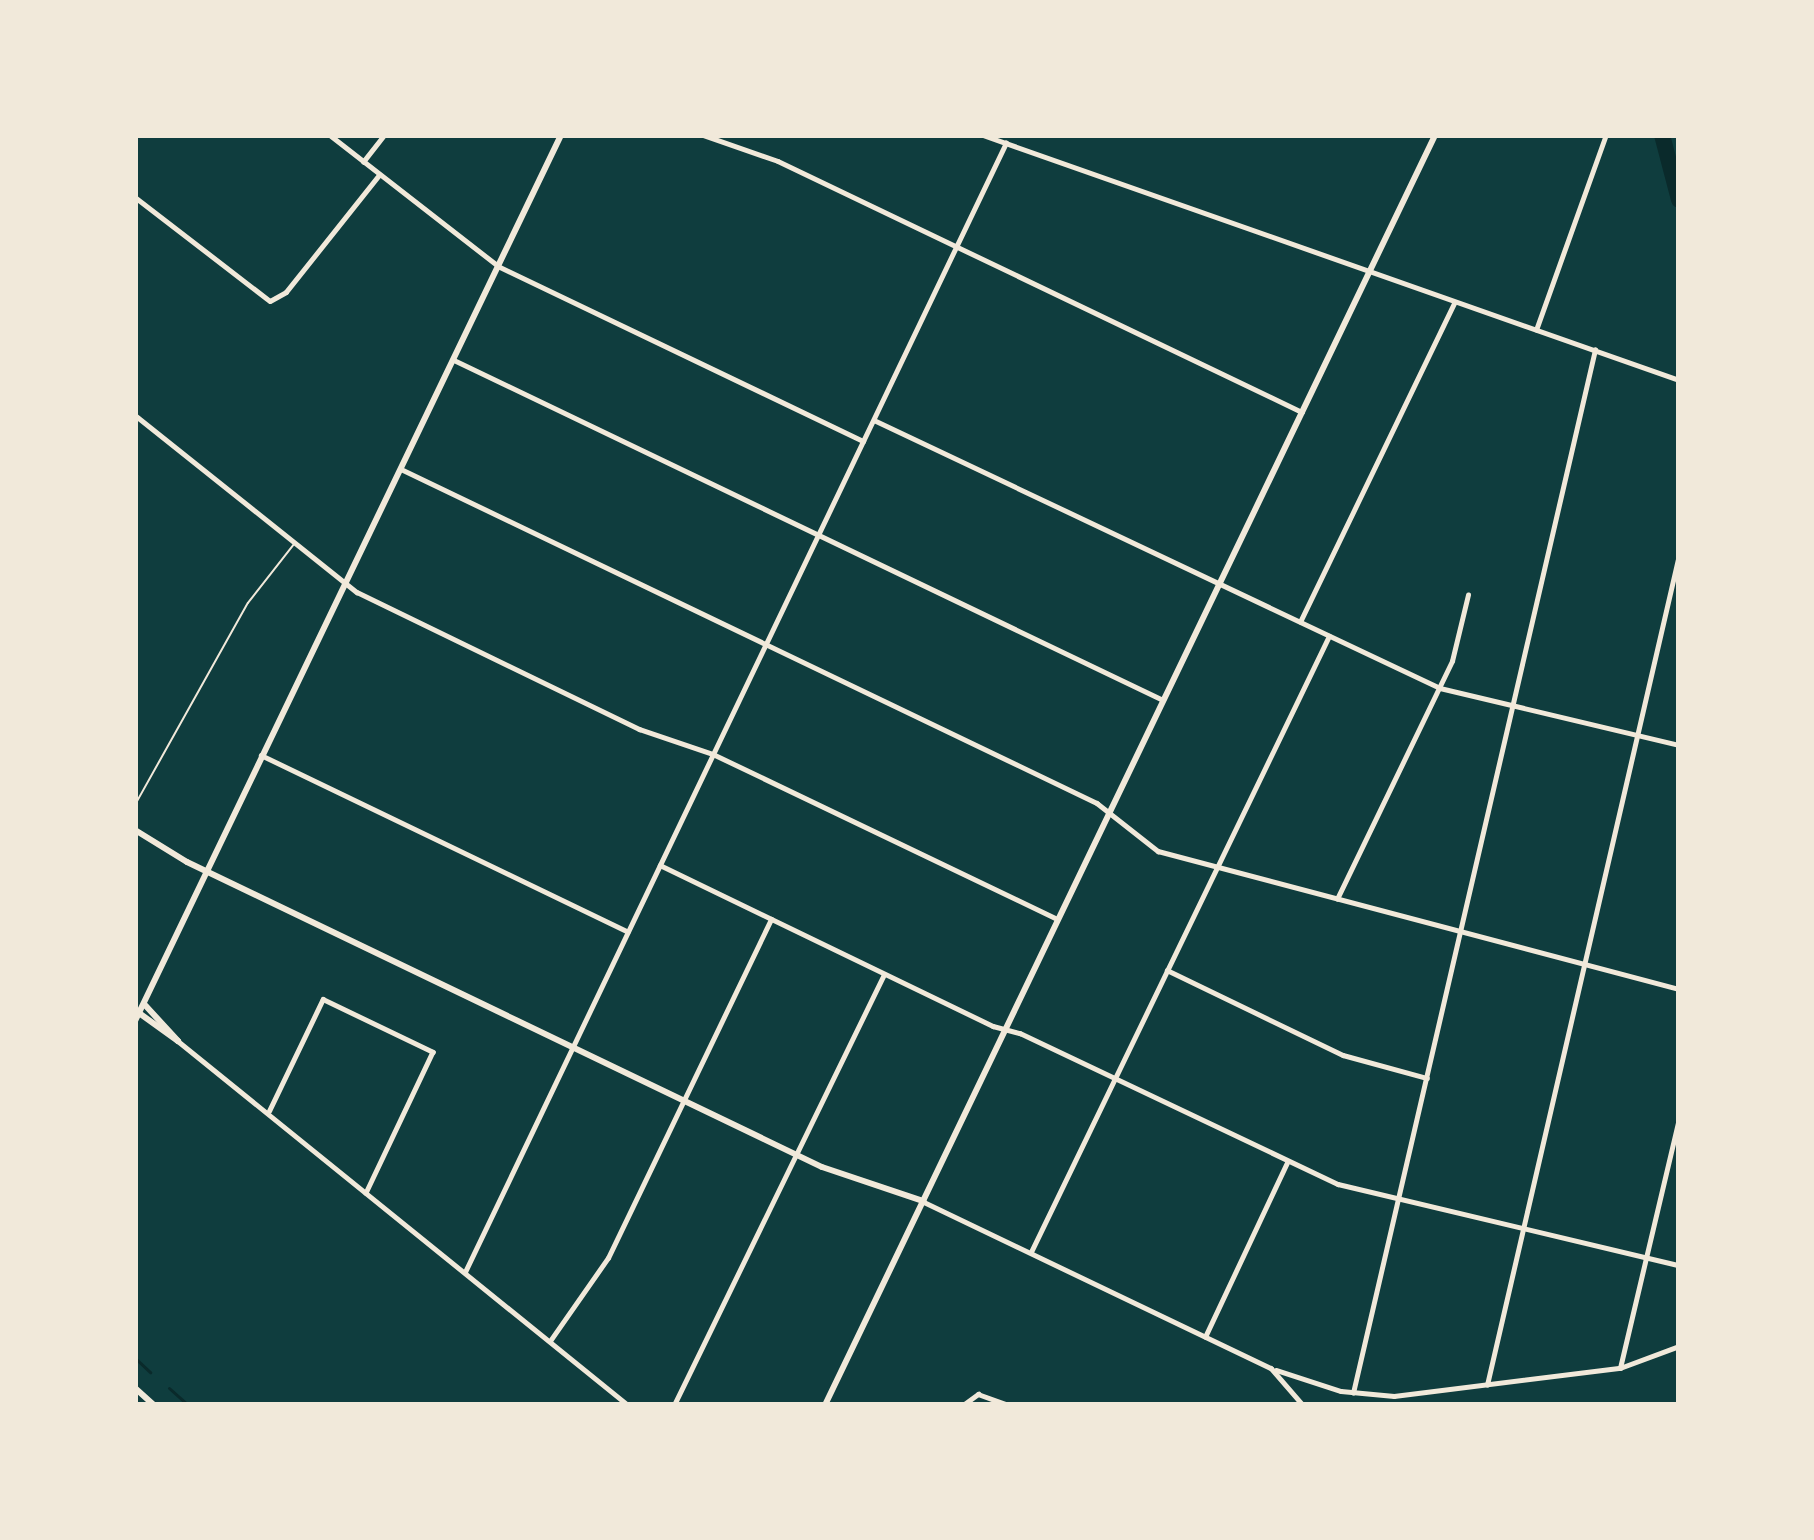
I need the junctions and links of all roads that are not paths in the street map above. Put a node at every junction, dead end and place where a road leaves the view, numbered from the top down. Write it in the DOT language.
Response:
graph roads {
  1 [pos="330,135"];
  2 [pos="385,135"];
  3 [pos="561,135"];
  4 [pos="703,135"];
  5 [pos="983,135"];
  6 [pos="1606,135"];
  7 [pos="1433,136"];
  8 [pos="1006,143"];
  9 [pos="363,161"];
  10 [pos="380,175"];
  11 [pos="135,197"];
  12 [pos="956,246"];
  13 [pos="498,266"];
  14 [pos="1370,271"];
  15 [pos="1455,301"];
  16 [pos="1536,330"];
  17 [pos="1594,350"];
  18 [pos="454,360"];
  19 [pos="1679,380"];
  20 [pos="1302,412"];
  21 [pos="135,415"];
  22 [pos="874,420"];
  23 [pos="863,441"];
  24 [pos="401,469"];
  25 [pos="818,535"];
  26 [pos="295,543"];
  27 [pos="1679,555"];
  28 [pos="346,584"];
  29 [pos="1220,584"];
  30 [pos="1468,596"];
  31 [pos="1300,622"];
  32 [pos="1329,636"];
  33 [pos="766,644"];
  34 [pos="1440,688"];
  35 [pos="1163,701"];
  36 [pos="1513,706"];
  37 [pos="1637,735"];
  38 [pos="1679,745"];
  39 [pos="713,754"];
  40 [pos="261,755"];
  41 [pos="135,806"];
  42 [pos="1109,813"];
  43 [pos="135,830"];
  44 [pos="660,865"];
  45 [pos="1217,867"];
  46 [pos="205,871"];
  47 [pos="1337,899"];
  48 [pos="770,919"];
  49 [pos="1058,920"];
  50 [pos="628,932"];
  51 [pos="1462,932"];
  52 [pos="1583,964"];
  53 [pos="1168,970"];
  54 [pos="884,974"];
  55 [pos="1679,989"];
  56 [pos="143,1004"];
  57 [pos="137,1017"];
  58 [pos="1005,1030"];
  59 [pos="178,1041"];
  60 [pos="573,1047"];
  61 [pos="1427,1078"];
  62 [pos="1114,1079"];
  63 [pos="684,1100"];
  64 [pos="268,1113"];
  65 [pos="1679,1118"];
  66 [pos="798,1155"];
  67 [pos="1288,1163"];
  68 [pos="366,1193"];
  69 [pos="1400,1200"];
  70 [pos="924,1202"];
  71 [pos="1522,1228"];
  72 [pos="1031,1252"];
  73 [pos="1647,1257"];
  74 [pos="1679,1265"];
  75 [pos="465,1272"];
  76 [pos="1205,1336"];
  77 [pos="550,1341"];
  78 [pos="1679,1346"];
  79 [pos="1271,1368"];
  80 [pos="1620,1368"];
  81 [pos="1486,1385"];
  82 [pos="135,1388"];
  83 [pos="1353,1393"];
  84 [pos="154,1405"];
  85 [pos="628,1405"];
  86 [pos="674,1405"];
  87 [pos="825,1405"];
  88 [pos="963,1405"];
  89 [pos="1009,1405"];
  90 [pos="1303,1405"];
  1 -- 9 [label="street"];
  2 -- 9 [label="street"];
  3 -- 13 [label="street"];
  4 -- 12 [label="street"];
  5 -- 8 [label="street"];
  6 -- 16 [label="street"];
  7 -- 14 [label="street"];
  8 -- 12 [label="street"];
  8 -- 14 [label="street"];
  9 -- 10 [label="street"];
  10 -- 11 [label="street"];
  10 -- 13 [label="street"];
  12 -- 20 [label="street"];
  12 -- 22 [label="street"];
  13 -- 18 [label="street"];
  13 -- 23 [label="street"];
  14 -- 15 [label="street"];
  14 -- 20 [label="street"];
  15 -- 16 [label="street"];
  15 -- 31 [label="street"];
  16 -- 17 [label="street"];
  17 -- 19 [label="street"];
  17 -- 36 [label="street"];
  18 -- 24 [label="street"];
  18 -- 25 [label="street"];
  20 -- 29 [label="street"];
  21 -- 26 [label="street"];
  22 -- 23 [label="street"];
  22 -- 29 [label="street"];
  23 -- 25 [label="street"];
  24 -- 28 [label="street"];
  24 -- 33 [label="street"];
  25 -- 33 [label="street"];
  25 -- 35 [label="street"];
  26 -- 28 [label="street"];
  26 -- 41 [label="lane"];
  27 -- 37 [label="street"];
  28 -- 39 [label="street"];
  28 -- 40 [label="street"];
  29 -- 31 [label="street"];
  29 -- 35 [label="street"];
  30 -- 34 [label="street"];
  31 -- 32 [label="street"];
  32 -- 34 [label="street"];
  32 -- 45 [label="street"];
  33 -- 39 [label="street"];
  33 -- 42 [label="street"];
  34 -- 36 [label="street"];
  34 -- 47 [label="street"];
  35 -- 42 [label="street"];
  36 -- 37 [label="street"];
  36 -- 51 [label="street"];
  37 -- 38 [label="street"];
  37 -- 52 [label="street"];
  39 -- 44 [label="street"];
  39 -- 49 [label="street"];
  40 -- 46 [label="street"];
  40 -- 50 [label="street"];
  42 -- 45 [label="street"];
  42 -- 49 [label="street"];
  43 -- 46 [label="street"];
  44 -- 48 [label="street"];
  44 -- 50 [label="street"];
  45 -- 47 [label="street"];
  45 -- 53 [label="street"];
  46 -- 56 [label="street"];
  46 -- 60 [label="street"];
  47 -- 51 [label="street"];
  48 -- 54 [label="street"];
  48 -- 63 [label="street"];
  49 -- 58 [label="street"];
  50 -- 60 [label="street"];
  51 -- 52 [label="street"];
  51 -- 61 [label="street"];
  52 -- 55 [label="street"];
  52 -- 71 [label="street"];
  53 -- 61 [label="street"];
  53 -- 62 [label="street"];
  54 -- 58 [label="street"];
  54 -- 66 [label="street"];
  56 -- 57 [label="street"];
  56 -- 59 [label="street"];
  57 -- 59 [label="street"];
  58 -- 62 [label="street"];
  58 -- 70 [label="street"];
  59 -- 64 [label="street"];
  60 -- 63 [label="street"];
  60 -- 75 [label="street"];
  61 -- 69 [label="street"];
  62 -- 67 [label="street"];
  62 -- 72 [label="street"];
  63 -- 66 [label="street"];
  63 -- 77 [label="street"];
  64 -- 68 [label="street"];
  64 -- 68 [label="street"];
  65 -- 73 [label="street"];
  66 -- 70 [label="street"];
  66 -- 86 [label="street"];
  67 -- 69 [label="street"];
  67 -- 76 [label="street"];
  68 -- 75 [label="street"];
  69 -- 71 [label="street"];
  69 -- 83 [label="street"];
  70 -- 72 [label="street"];
  70 -- 87 [label="street"];
  71 -- 73 [label="street"];
  71 -- 81 [label="street"];
  72 -- 76 [label="street"];
  73 -- 74 [label="street"];
  73 -- 80 [label="street"];
  75 -- 77 [label="street"];
  76 -- 79 [label="street"];
  77 -- 85 [label="street"];
  78 -- 80 [label="street"];
  79 -- 83 [label="street"];
  79 -- 90 [label="street"];
  80 -- 81 [label="street"];
  81 -- 83 [label="street"];
  82 -- 84 [label="street"];
  88 -- 89 [label="street"];
}
